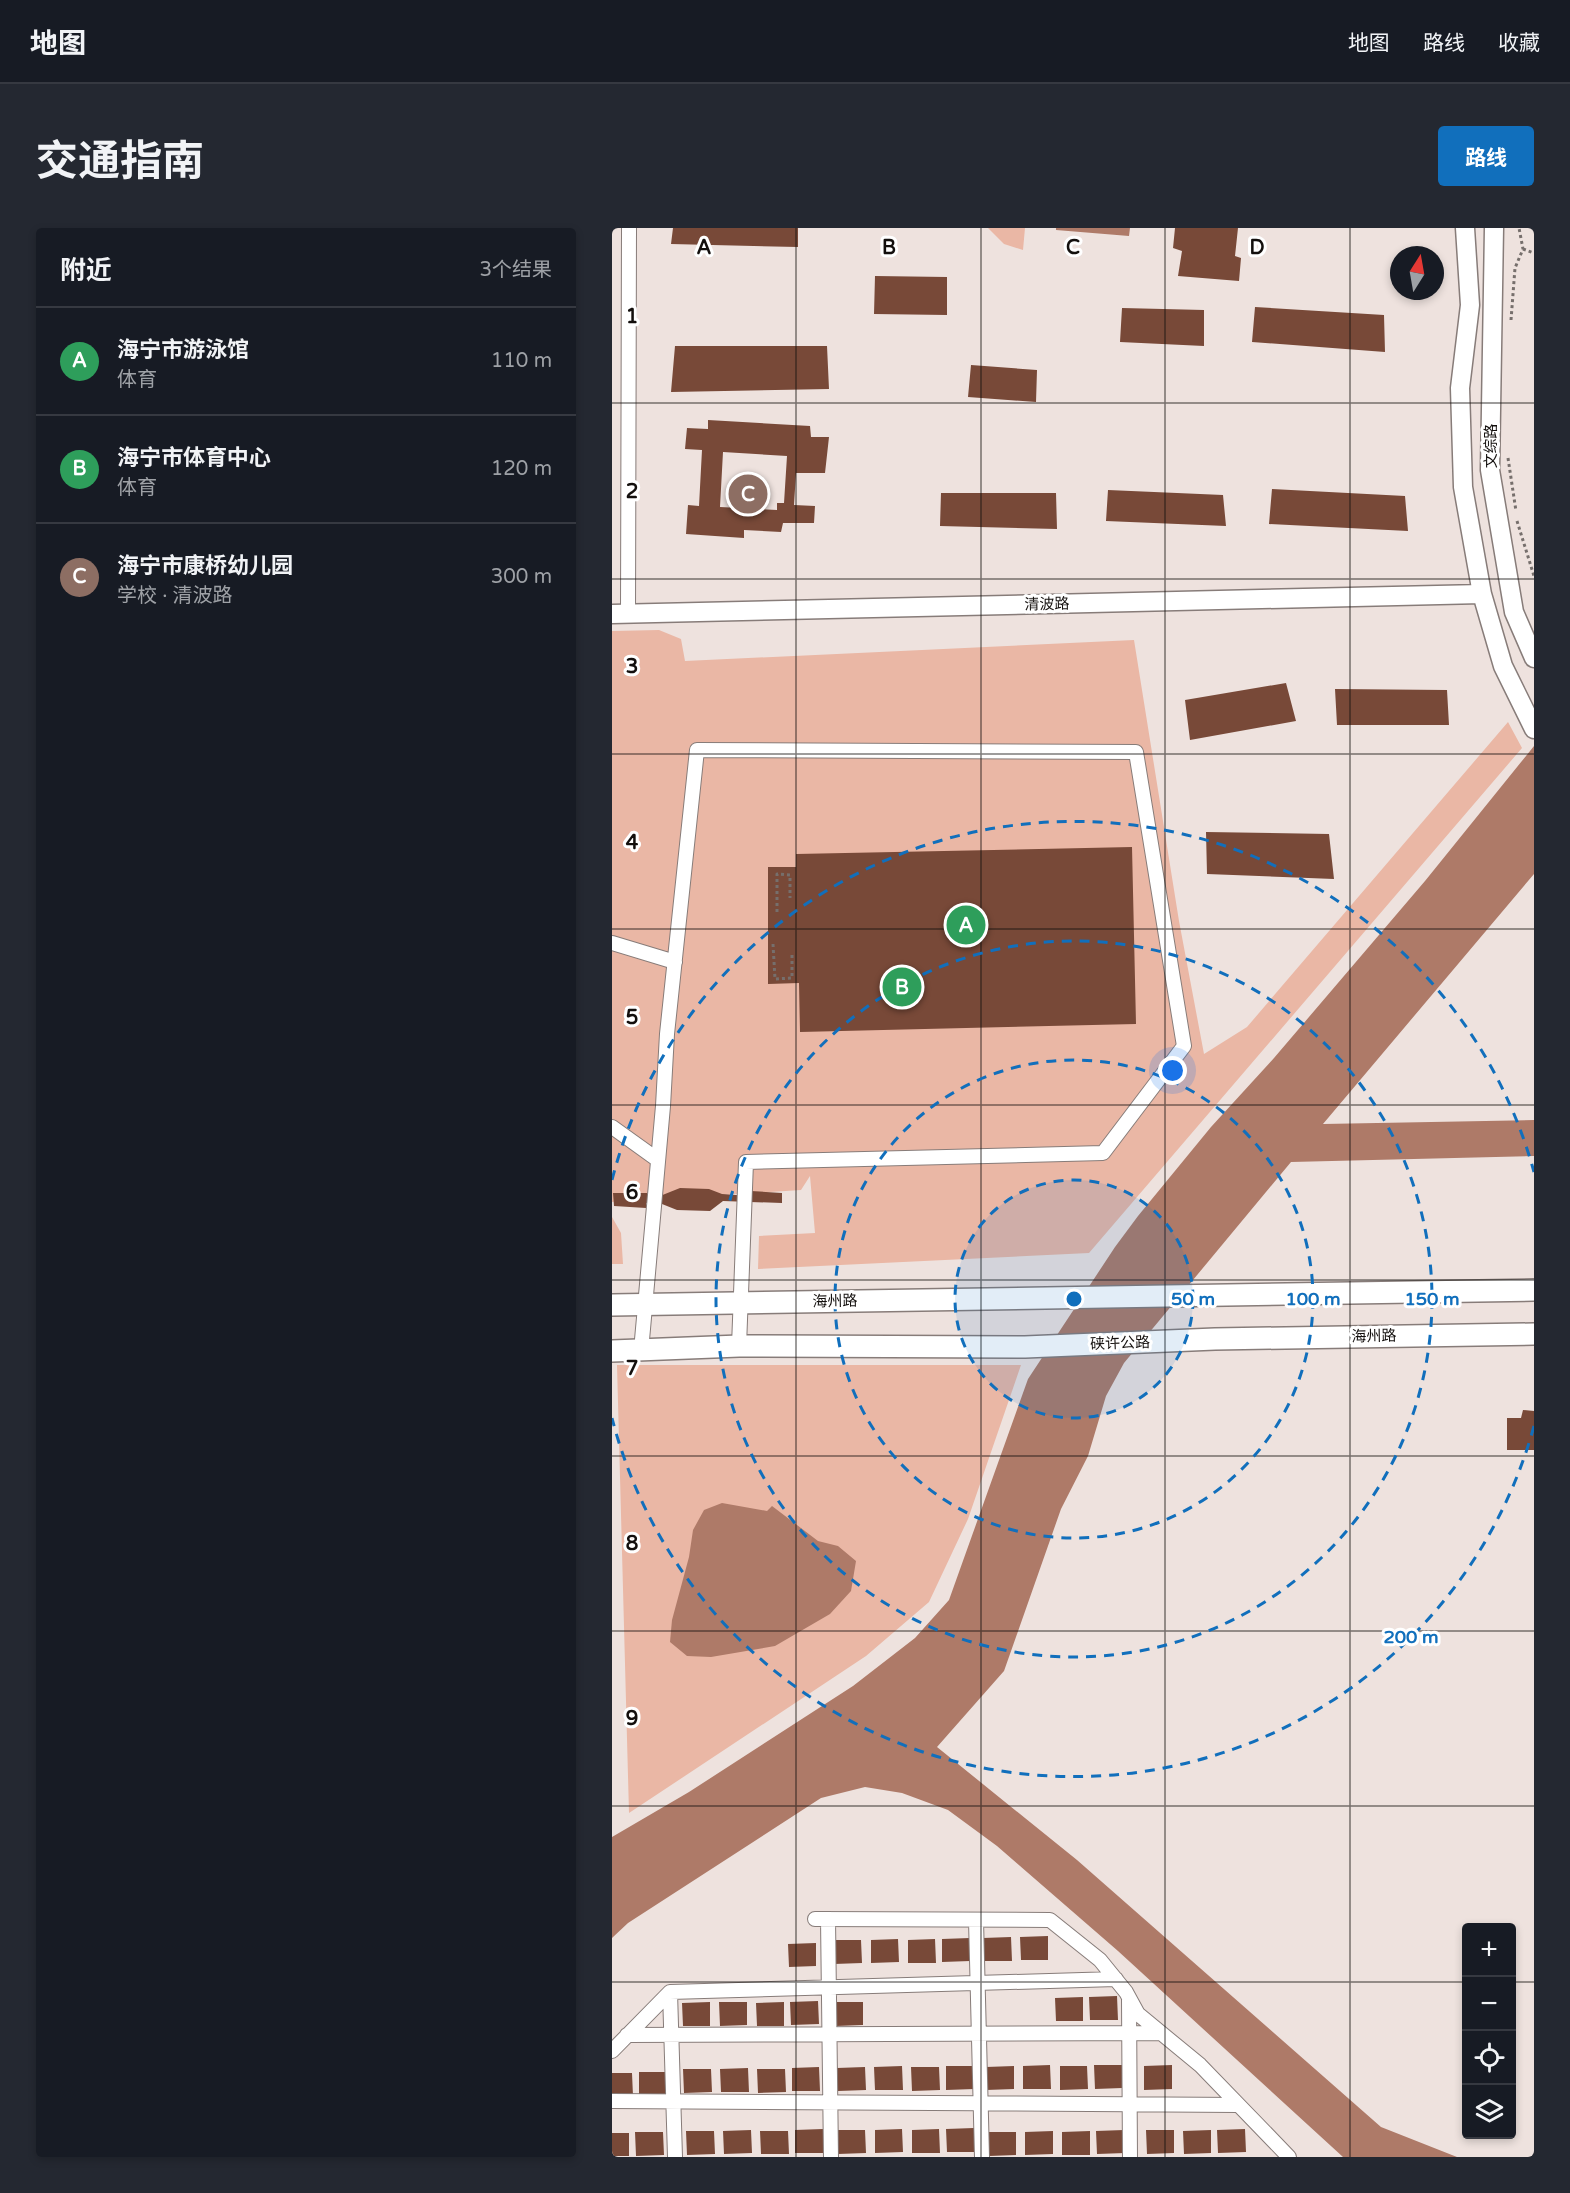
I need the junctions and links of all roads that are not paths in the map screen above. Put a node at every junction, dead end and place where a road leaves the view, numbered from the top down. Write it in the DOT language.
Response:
graph roads {
  1 [pos="629,228"];
  2 [pos="1464,228"];
  3 [pos="1494,228"];
  4 [pos="1482,594"];
  5 [pos="620,614"];
  6 [pos="1534,658"];
  7 [pos="1532,724"];
  8 [pos="612,943"];
  9 [pos="675,962"];
  10 [pos="612,1127"];
  11 [pos="658,1160"];
  12 [pos="1534,1290"];
  13 [pos="741,1303"];
  14 [pos="612,1305"];
  15 [pos="645,1305"];
  16 [pos="1534,1334"];
  17 [pos="1215,1339"];
  18 [pos="739,1346"];
  19 [pos="612,1351"];
  20 [pos="641,1351"];
  21 [pos="976,1920"];
  22 [pos="1116,1979"];
  23 [pos="978,1983"];
  24 [pos="829,1988"];
  25 [pos="670,1992"];
  26 [pos="1129,1998"];
  27 [pos="1161,2033"];
  28 [pos="979,2034"];
  29 [pos="1129,2034"];
  30 [pos="627,2035"];
  31 [pos="671,2035"];
  32 [pos="830,2035"];
  33 [pos="612,2051"];
  34 [pos="612,2100"];
  35 [pos="673,2101"];
  36 [pos="830,2102"];
  37 [pos="981,2103"];
  38 [pos="1130,2104"];
  39 [pos="1238,2105"];
  40 [pos="675,2157"];
  41 [pos="831,2157"];
  42 [pos="982,2157"];
  43 [pos="1130,2157"];
  44 [pos="1289,2157"];
  1 -- 5 [label="street"];
  2 -- 4 [label="main road"];
  3 -- 6 [label="main road, 文综路"];
  4 -- 5 [label="main road, 清波路"];
  4 -- 7 [label="main road"];
  8 -- 9 [label="street"];
  9 -- 11 [label="street"];
  9 -- 13 [label="street"];
  10 -- 11 [label="street"];
  11 -- 15 [label="street"];
  12 -- 13 [label="main road, 海州路"];
  13 -- 15 [label="main road, 海州路"];
  13 -- 18 [label="street"];
  14 -- 15 [label="main road, 海州路"];
  15 -- 20 [label="street"];
  16 -- 17 [label="main road, 海州路"];
  17 -- 18 [label="main road, 硖许公路"];
  18 -- 20 [label="main road"];
  19 -- 20 [label="main road"];
  21 -- 22 [label="street"];
  21 -- 23 [label="street"];
  21 -- 24 [label="street"];
  22 -- 23 [label="street"];
  22 -- 26 [label="street"];
  23 -- 24 [label="street"];
  23 -- 28 [label="street"];
  24 -- 25 [label="street"];
  24 -- 32 [label="street"];
  25 -- 30 [label="street"];
  25 -- 31 [label="street"];
  26 -- 27 [label="street"];
  26 -- 29 [label="street"];
  27 -- 29 [label="street"];
  27 -- 39 [label="street"];
  28 -- 29 [label="street"];
  28 -- 32 [label="street"];
  28 -- 37 [label="street"];
  29 -- 38 [label="street"];
  30 -- 31 [label="street"];
  30 -- 33 [label="street"];
  31 -- 32 [label="street"];
  31 -- 35 [label="street"];
  32 -- 36 [label="street"];
  34 -- 35 [label="street"];
  35 -- 36 [label="street"];
  35 -- 40 [label="street"];
  36 -- 37 [label="street"];
  36 -- 41 [label="street"];
  37 -- 38 [label="street"];
  37 -- 42 [label="street"];
  38 -- 39 [label="street"];
  38 -- 43 [label="street"];
  39 -- 44 [label="street"];
}
